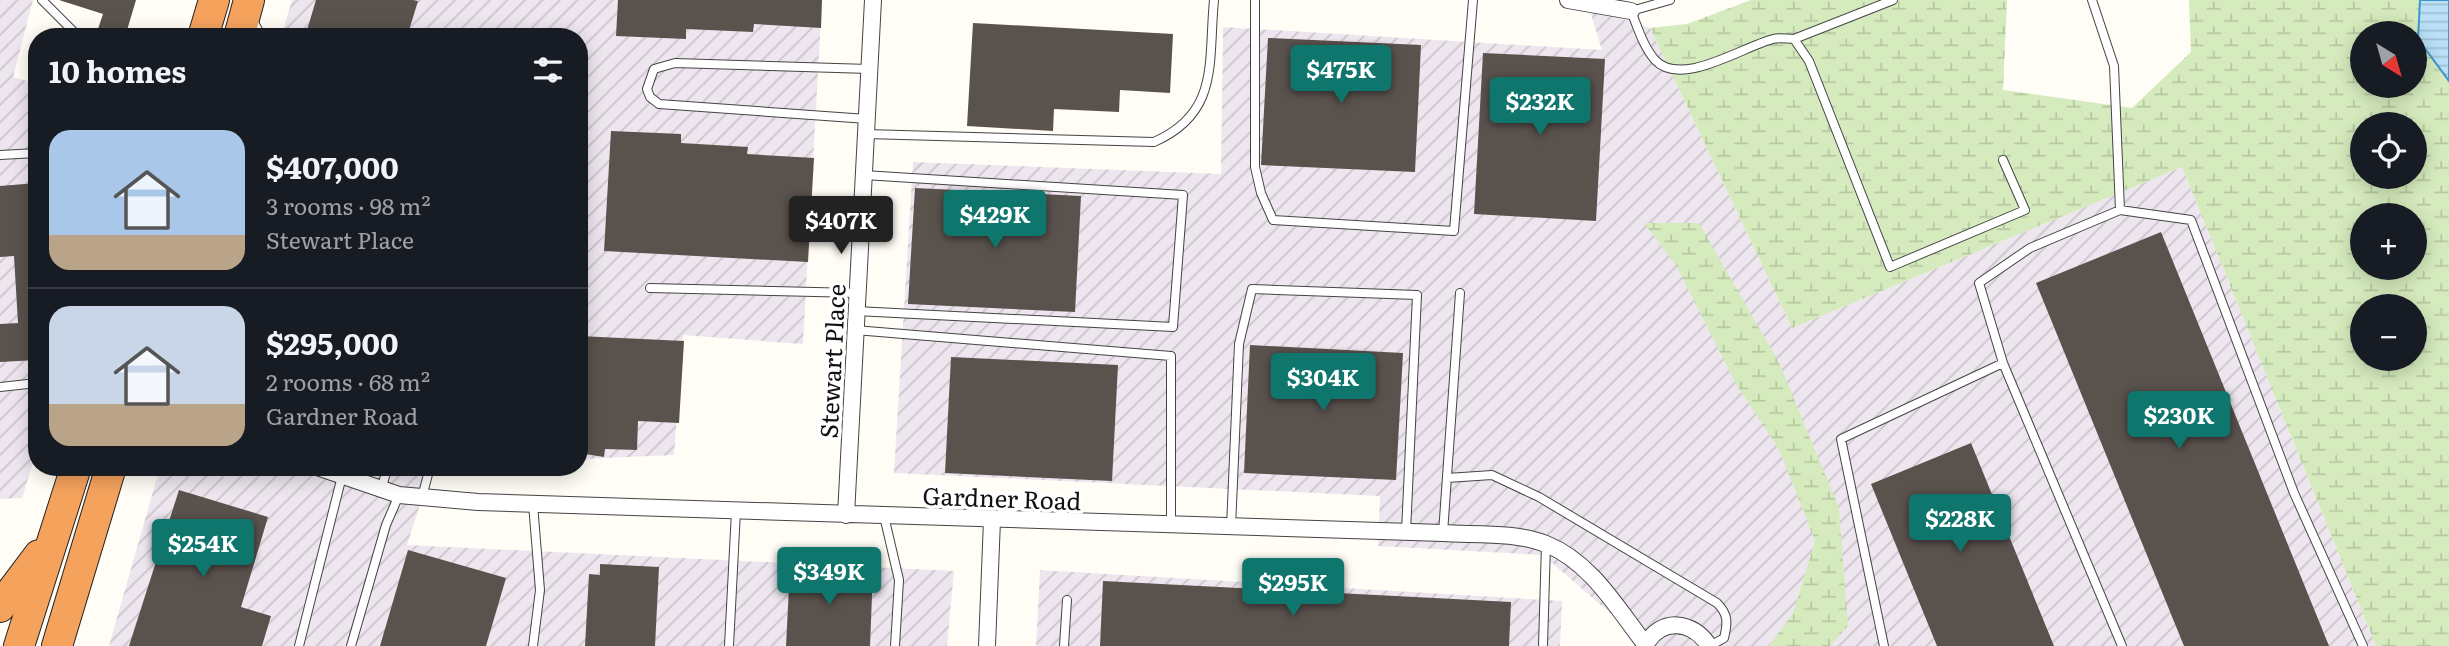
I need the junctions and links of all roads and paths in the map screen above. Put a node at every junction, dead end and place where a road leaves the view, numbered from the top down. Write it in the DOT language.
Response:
graph roads {
  1 [pos="42,0"];
  2 [pos="214,0"];
  3 [pos="873,0"];
  4 [pos="1214,0"];
  5 [pos="1255,0"];
  6 [pos="1473,0"];
  7 [pos="1568,0"];
  8 [pos="1670,0"];
  9 [pos="1893,0"];
  10 [pos="2092,0"];
  11 [pos="248,3"];
  12 [pos="1631,11"];
  13 [pos="70,28"];
  14 [pos="206,28"];
  15 [pos="241,28"];
  16 [pos="258,28"];
  17 [pos="1794,39"];
  18 [pos="869,69"];
  19 [pos="866,127"];
  20 [pos="28,153"];
  21 [pos="0,155"];
  22 [pos="2003,160"];
  23 [pos="864,175"];
  24 [pos="2120,210"];
  25 [pos="650,288"];
  26 [pos="858,293"];
  27 [pos="1461,293"];
  28 [pos="856,311"];
  29 [pos="855,331"];
  30 [pos="2003,363"];
  31 [pos="28,384"];
  32 [pos="0,387"];
  33 [pos="72,476"];
  34 [pos="73,476"];
  35 [pos="108,476"];
  36 [pos="342,476"];
  37 [pos="386,476"];
  38 [pos="428,476"];
  39 [pos="1447,478"];
  40 [pos="382,489"];
  41 [pos="398,495"];
  42 [pos="422,497"];
  43 [pos="533,504"];
  44 [pos="736,511"];
  45 [pos="846,515"];
  46 [pos="884,516"];
  47 [pos="992,520"];
  48 [pos="1171,525"];
  49 [pos="1231,527"];
  50 [pos="1406,532"];
  51 [pos="1443,533"];
  52 [pos="1546,544"];
  53 [pos="1067,600"];
  54 [pos="0,606"];
  55 [pos="1645,645"];
  56 [pos="19,646"];
  57 [pos="57,646"];
  58 [pos="299,646"];
  59 [pos="351,646"];
  60 [pos="533,646"];
  61 [pos="729,646"];
  62 [pos="895,646"];
  63 [pos="987,646"];
  64 [pos="1064,646"];
  65 [pos="1544,646"];
  66 [pos="1709,646"];
  67 [pos="1884,646"];
  68 [pos="2122,646"];
  69 [pos="2363,646"];
  1 -- 13 [label="lane"];
  2 -- 14 [label="highway"];
  3 -- 18 [label="street, Stewart Place"];
  4 -- 19 [label="lane"];
  5 -- 6 [label="lane"];
  7 -- 12 [label="street"];
  8 -- 12 [label="lane"];
  9 -- 17 [label="lane"];
  10 -- 24 [label="lane"];
  11 -- 15 [label="highway"];
  11 -- 16 [label="lane"];
  12 -- 17 [label="lane"];
  17 -- 22 [label="lane"];
  18 -- 19 [label="street, Stewart Place"];
  18 -- 19 [label="lane"];
  19 -- 23 [label="street, Stewart Place"];
  20 -- 21 [label="lane"];
  23 -- 26 [label="street, Stewart Place"];
  23 -- 28 [label="lane"];
  24 -- 30 [label="lane"];
  24 -- 69 [label="lane"];
  25 -- 26 [label="lane"];
  26 -- 28 [label="street, Stewart Place"];
  27 -- 39 [label="lane"];
  28 -- 29 [label="street, Stewart Place"];
  29 -- 45 [label="street, Stewart Place"];
  29 -- 48 [label="lane"];
  30 -- 67 [label="lane"];
  30 -- 68 [label="lane"];
  31 -- 32 [label="lane"];
  33 -- 54 [label="highway"];
  34 -- 56 [label="highway"];
  35 -- 57 [label="highway"];
  36 -- 40 [label="street, Gardner Road"];
  36 -- 58 [label="lane"];
  37 -- 40 [label="lane"];
  38 -- 42 [label="lane"];
  39 -- 51 [label="lane"];
  39 -- 66 [label="lane"];
  40 -- 41 [label="street, Gardner Road"];
  41 -- 42 [label="street, Gardner Road"];
  41 -- 59 [label="lane"];
  42 -- 43 [label="street, Gardner Road"];
  43 -- 44 [label="street, Gardner Road"];
  43 -- 60 [label="lane"];
  44 -- 45 [label="street, Gardner Road"];
  44 -- 61 [label="lane"];
  45 -- 46 [label="street, Gardner Road"];
  46 -- 47 [label="street, Gardner Road"];
  46 -- 62 [label="lane"];
  47 -- 48 [label="street, Gardner Road"];
  47 -- 63 [label="street"];
  48 -- 49 [label="street, Gardner Road"];
  49 -- 50 [label="street, Gardner Road"];
  49 -- 50 [label="lane"];
  50 -- 51 [label="street, Gardner Road"];
  51 -- 52 [label="street, Gardner Road"];
  52 -- 55 [label="street, Gardner Road"];
  52 -- 65 [label="lane"];
  53 -- 64 [label="lane"];
  55 -- 66 [label="street"];
}
